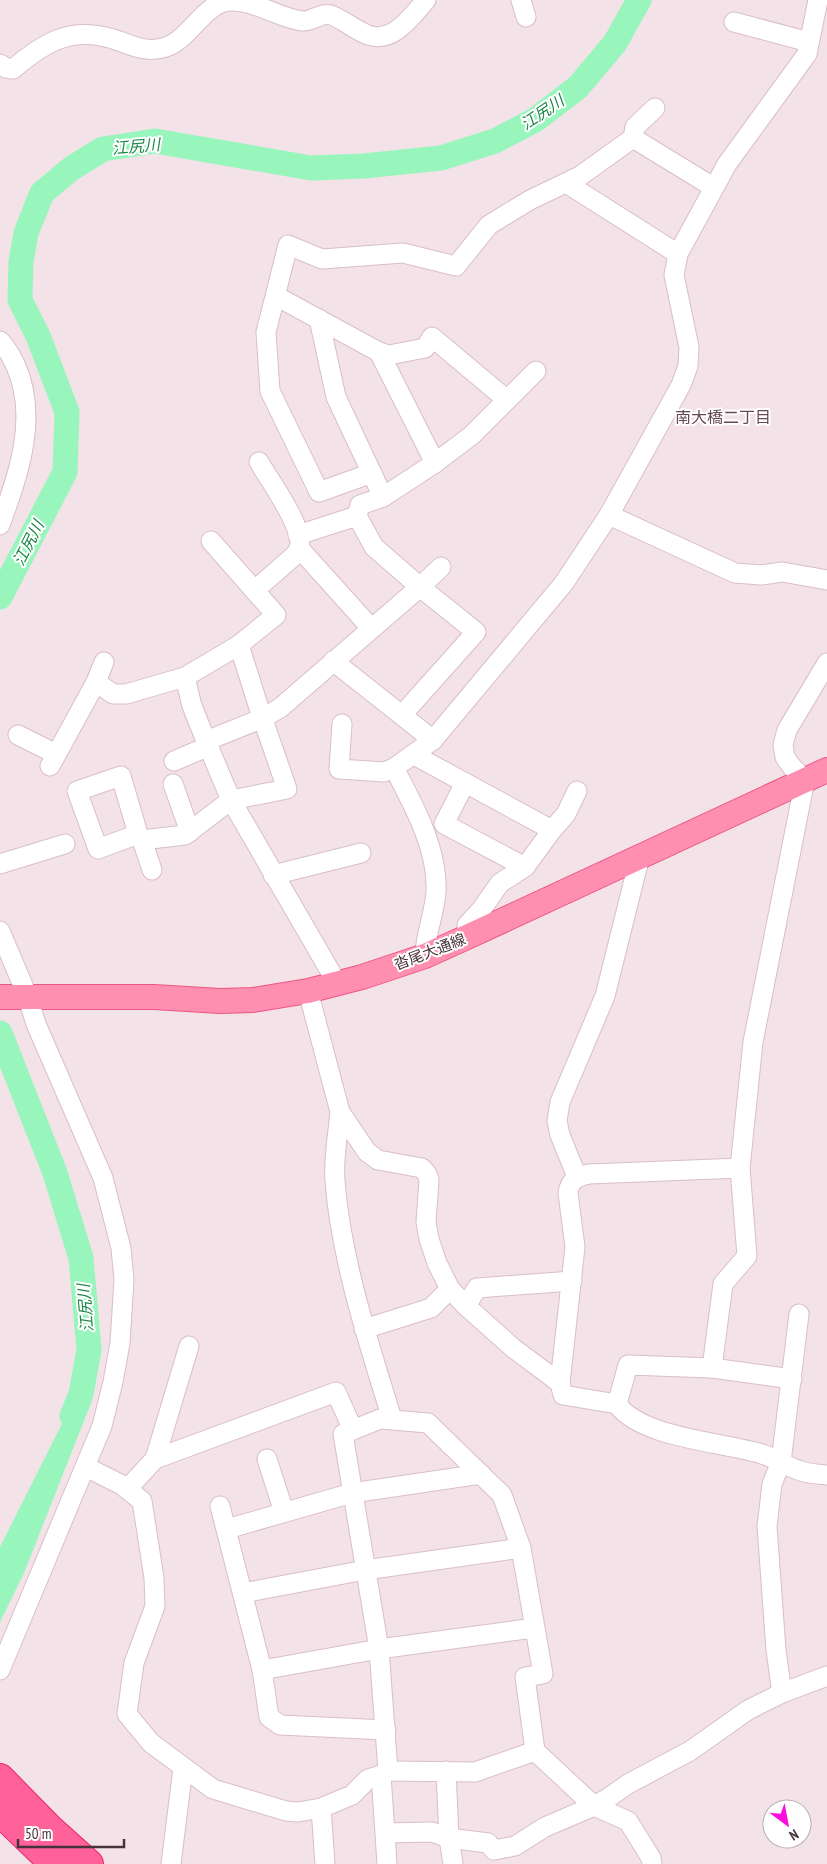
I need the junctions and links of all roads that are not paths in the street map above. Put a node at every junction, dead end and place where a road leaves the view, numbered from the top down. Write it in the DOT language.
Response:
graph roads {
  1 [pos="426,0"];
  2 [pos="818,0"];
  3 [pos="734,22"];
  4 [pos="809,42"];
  5 [pos="0,64"];
  6 [pos="655,108"];
  7 [pos="633,138"];
  8 [pos="566,183"];
  9 [pos="713,187"];
  10 [pos="678,254"];
  11 [pos="276,296"];
  12 [pos="319,319"];
  13 [pos="0,341"];
  14 [pos="379,352"];
  15 [pos="536,371"];
  16 [pos="507,400"];
  17 [pos="259,462"];
  18 [pos="434,463"];
  19 [pos="372,473"];
  20 [pos="383,497"];
  21 [pos="609,515"];
  22 [pos="357,516"];
  23 [pos="0,524"];
  24 [pos="211,540"];
  25 [pos="299,542"];
  26 [pos="441,568"];
  27 [pos="827,580"];
  28 [pos="420,587"];
  29 [pos="254,590"];
  30 [pos="371,628"];
  31 [pos="239,645"];
  32 [pos="333,661"];
  33 [pos="104,662"];
  34 [pos="827,663"];
  35 [pos="185,677"];
  36 [pos="96,682"];
  37 [pos="402,715"];
  38 [pos="263,718"];
  39 [pos="342,724"];
  40 [pos="18,735"];
  41 [pos="433,740"];
  42 [pos="208,744"];
  43 [pos="414,755"];
  44 [pos="174,761"];
  45 [pos="394,768"];
  46 [pos="827,770"];
  47 [pos="805,780"];
  48 [pos="465,783"];
  49 [pos="173,784"];
  50 [pos="577,791"];
  51 [pos="231,800"];
  52 [pos="552,830"];
  53 [pos="190,832"];
  54 [pos="65,844"];
  55 [pos="361,854"];
  56 [pos="640,856"];
  57 [pos="0,864"];
  58 [pos="525,867"];
  59 [pos="152,870"];
  60 [pos="273,875"];
  61 [pos="0,931"];
  62 [pos="467,937"];
  63 [pos="425,956"];
  64 [pos="337,983"];
  65 [pos="308,991"];
  66 [pos="27,996"];
  67 [pos="0,997"];
  68 [pos="340,1112"];
  69 [pos="740,1168"];
  70 [pos="577,1177"];
  71 [pos="572,1281"];
  72 [pos="450,1289"];
  73 [pos="466,1306"];
  74 [pos="799,1314"];
  75 [pos="364,1330"];
  76 [pos="189,1346"];
  77 [pos="712,1368"];
  78 [pos="792,1379"];
  79 [pos="560,1383"];
  80 [pos="617,1404"];
  81 [pos="392,1419"];
  82 [pos="352,1430"];
  83 [pos="155,1459"];
  84 [pos="267,1459"];
  85 [pos="781,1462"];
  86 [pos="86,1467"];
  87 [pos="481,1474"];
  88 [pos="827,1475"];
  89 [pos="126,1489"];
  90 [pos="352,1492"];
  91 [pos="220,1506"];
  92 [pos="284,1512"];
  93 [pos="227,1529"];
  94 [pos="521,1548"];
  95 [pos="365,1570"];
  96 [pos="243,1593"];
  97 [pos="534,1628"];
  98 [pos="379,1649"];
  99 [pos="0,1670"];
  100 [pos="262,1670"];
  101 [pos="827,1676"];
  102 [pos="782,1693"];
  103 [pos="386,1730"];
  104 [pos="535,1751"];
  105 [pos="183,1768"];
  106 [pos="446,1771"];
  107 [pos="385,1773"];
  108 [pos="0,1778"];
  109 [pos="594,1806"];
  110 [pos="322,1808"];
  111 [pos="0,1812"];
  112 [pos="386,1833"];
  113 [pos="449,1838"];
  114 [pos="493,1857"];
  115 [pos="54,1864"];
  116 [pos="89,1864"];
  117 [pos="171,1864"];
  118 [pos="325,1864"];
  119 [pos="387,1864"];
  120 [pos="453,1864"];
  121 [pos="652,1864"];
  1 -- 5 [label="street"];
  2 -- 4 [label="street"];
  3 -- 4 [label="street"];
  4 -- 9 [label="street"];
  6 -- 7 [label="street"];
  7 -- 8 [label="street"];
  7 -- 9 [label="street"];
  8 -- 10 [label="street"];
  8 -- 11 [label="street"];
  9 -- 10 [label="street"];
  10 -- 21 [label="street"];
  11 -- 12 [label="street"];
  11 -- 19 [label="street"];
  12 -- 14 [label="street"];
  12 -- 19 [label="street"];
  13 -- 23 [label="street"];
  14 -- 16 [label="street"];
  14 -- 18 [label="street"];
  15 -- 16 [label="street"];
  16 -- 18 [label="street"];
  17 -- 25 [label="street"];
  18 -- 20 [label="street"];
  19 -- 20 [label="street"];
  20 -- 22 [label="street"];
  21 -- 27 [label="street"];
  21 -- 41 [label="street"];
  22 -- 25 [label="street"];
  22 -- 28 [label="street"];
  24 -- 29 [label="street"];
  25 -- 29 [label="street"];
  25 -- 30 [label="street"];
  26 -- 28 [label="street"];
  28 -- 30 [label="street"];
  28 -- 37 [label="street"];
  29 -- 31 [label="street"];
  30 -- 32 [label="street"];
  31 -- 35 [label="street"];
  31 -- 38 [label="street"];
  32 -- 37 [label="street"];
  32 -- 38 [label="street"];
  33 -- 36 [label="street"];
  34 -- 47 [label="street"];
  35 -- 36 [label="street"];
  35 -- 42 [label="street"];
  36 -- 40 [label="street"];
  37 -- 41 [label="street"];
  38 -- 42 [label="street"];
  38 -- 51 [label="street"];
  39 -- 45 [label="street"];
  41 -- 43 [label="street"];
  42 -- 44 [label="street"];
  42 -- 51 [label="street"];
  43 -- 45 [label="street"];
  43 -- 48 [label="street"];
  45 -- 63 [label="street"];
  46 -- 47 [label="main road, 沓尾大通線"];
  47 -- 56 [label="main road, 沓尾大通線"];
  47 -- 69 [label="street"];
  48 -- 52 [label="street"];
  48 -- 58 [label="street"];
  49 -- 53 [label="street"];
  50 -- 52 [label="street"];
  51 -- 53 [label="street"];
  51 -- 60 [label="street"];
  52 -- 58 [label="street"];
  53 -- 59 [label="street"];
  54 -- 57 [label="street"];
  55 -- 60 [label="street"];
  56 -- 62 [label="main road, 沓尾大通線"];
  56 -- 70 [label="street"];
  58 -- 62 [label="street"];
  60 -- 64 [label="street"];
  61 -- 66 [label="street"];
  62 -- 63 [label="main road, 沓尾大通線"];
  63 -- 64 [label="main road, 沓尾大通線"];
  64 -- 65 [label="main road, 沓尾大通線"];
  65 -- 66 [label="main road, 沓尾大通線"];
  65 -- 68 [label="street"];
  66 -- 67 [label="main road, 沓尾大通線"];
  66 -- 86 [label="street"];
  68 -- 72 [label="street"];
  68 -- 75 [label="street"];
  69 -- 70 [label="street"];
  69 -- 77 [label="street"];
  70 -- 71 [label="street"];
  71 -- 73 [label="street"];
  71 -- 79 [label="street"];
  72 -- 73 [label="street"];
  72 -- 75 [label="street"];
  73 -- 79 [label="street"];
  74 -- 78 [label="street"];
  75 -- 81 [label="street"];
  76 -- 83 [label="street"];
  77 -- 78 [label="street"];
  77 -- 80 [label="street"];
  78 -- 85 [label="street"];
  79 -- 80 [label="street"];
  80 -- 85 [label="street"];
  81 -- 82 [label="street"];
  81 -- 87 [label="street"];
  82 -- 83 [label="street"];
  82 -- 90 [label="street"];
  83 -- 89 [label="street"];
  84 -- 92 [label="street"];
  85 -- 88 [label="street"];
  85 -- 102 [label="street"];
  86 -- 89 [label="street"];
  86 -- 99 [label="street"];
  87 -- 90 [label="street"];
  87 -- 94 [label="street"];
  89 -- 105 [label="street"];
  90 -- 92 [label="street"];
  90 -- 95 [label="street"];
  91 -- 93 [label="street"];
  92 -- 93 [label="street"];
  93 -- 96 [label="street"];
  94 -- 95 [label="street"];
  94 -- 97 [label="street"];
  95 -- 96 [label="street"];
  95 -- 98 [label="street"];
  96 -- 100 [label="street"];
  97 -- 98 [label="street"];
  97 -- 104 [label="street"];
  98 -- 100 [label="street"];
  98 -- 103 [label="street"];
  100 -- 103 [label="street"];
  101 -- 102 [label="street"];
  102 -- 109 [label="street"];
  103 -- 107 [label="street"];
  104 -- 106 [label="street"];
  104 -- 109 [label="street"];
  105 -- 110 [label="street"];
  105 -- 117 [label="street"];
  106 -- 107 [label="street"];
  106 -- 113 [label="street"];
  107 -- 110 [label="street"];
  107 -- 112 [label="street"];
  108 -- 116 [label="highway"];
  109 -- 114 [label="street"];
  109 -- 121 [label="street"];
  110 -- 118 [label="street"];
  111 -- 115 [label="highway"];
  112 -- 113 [label="street"];
  112 -- 119 [label="street"];
  113 -- 114 [label="street"];
  113 -- 120 [label="street"];
}
